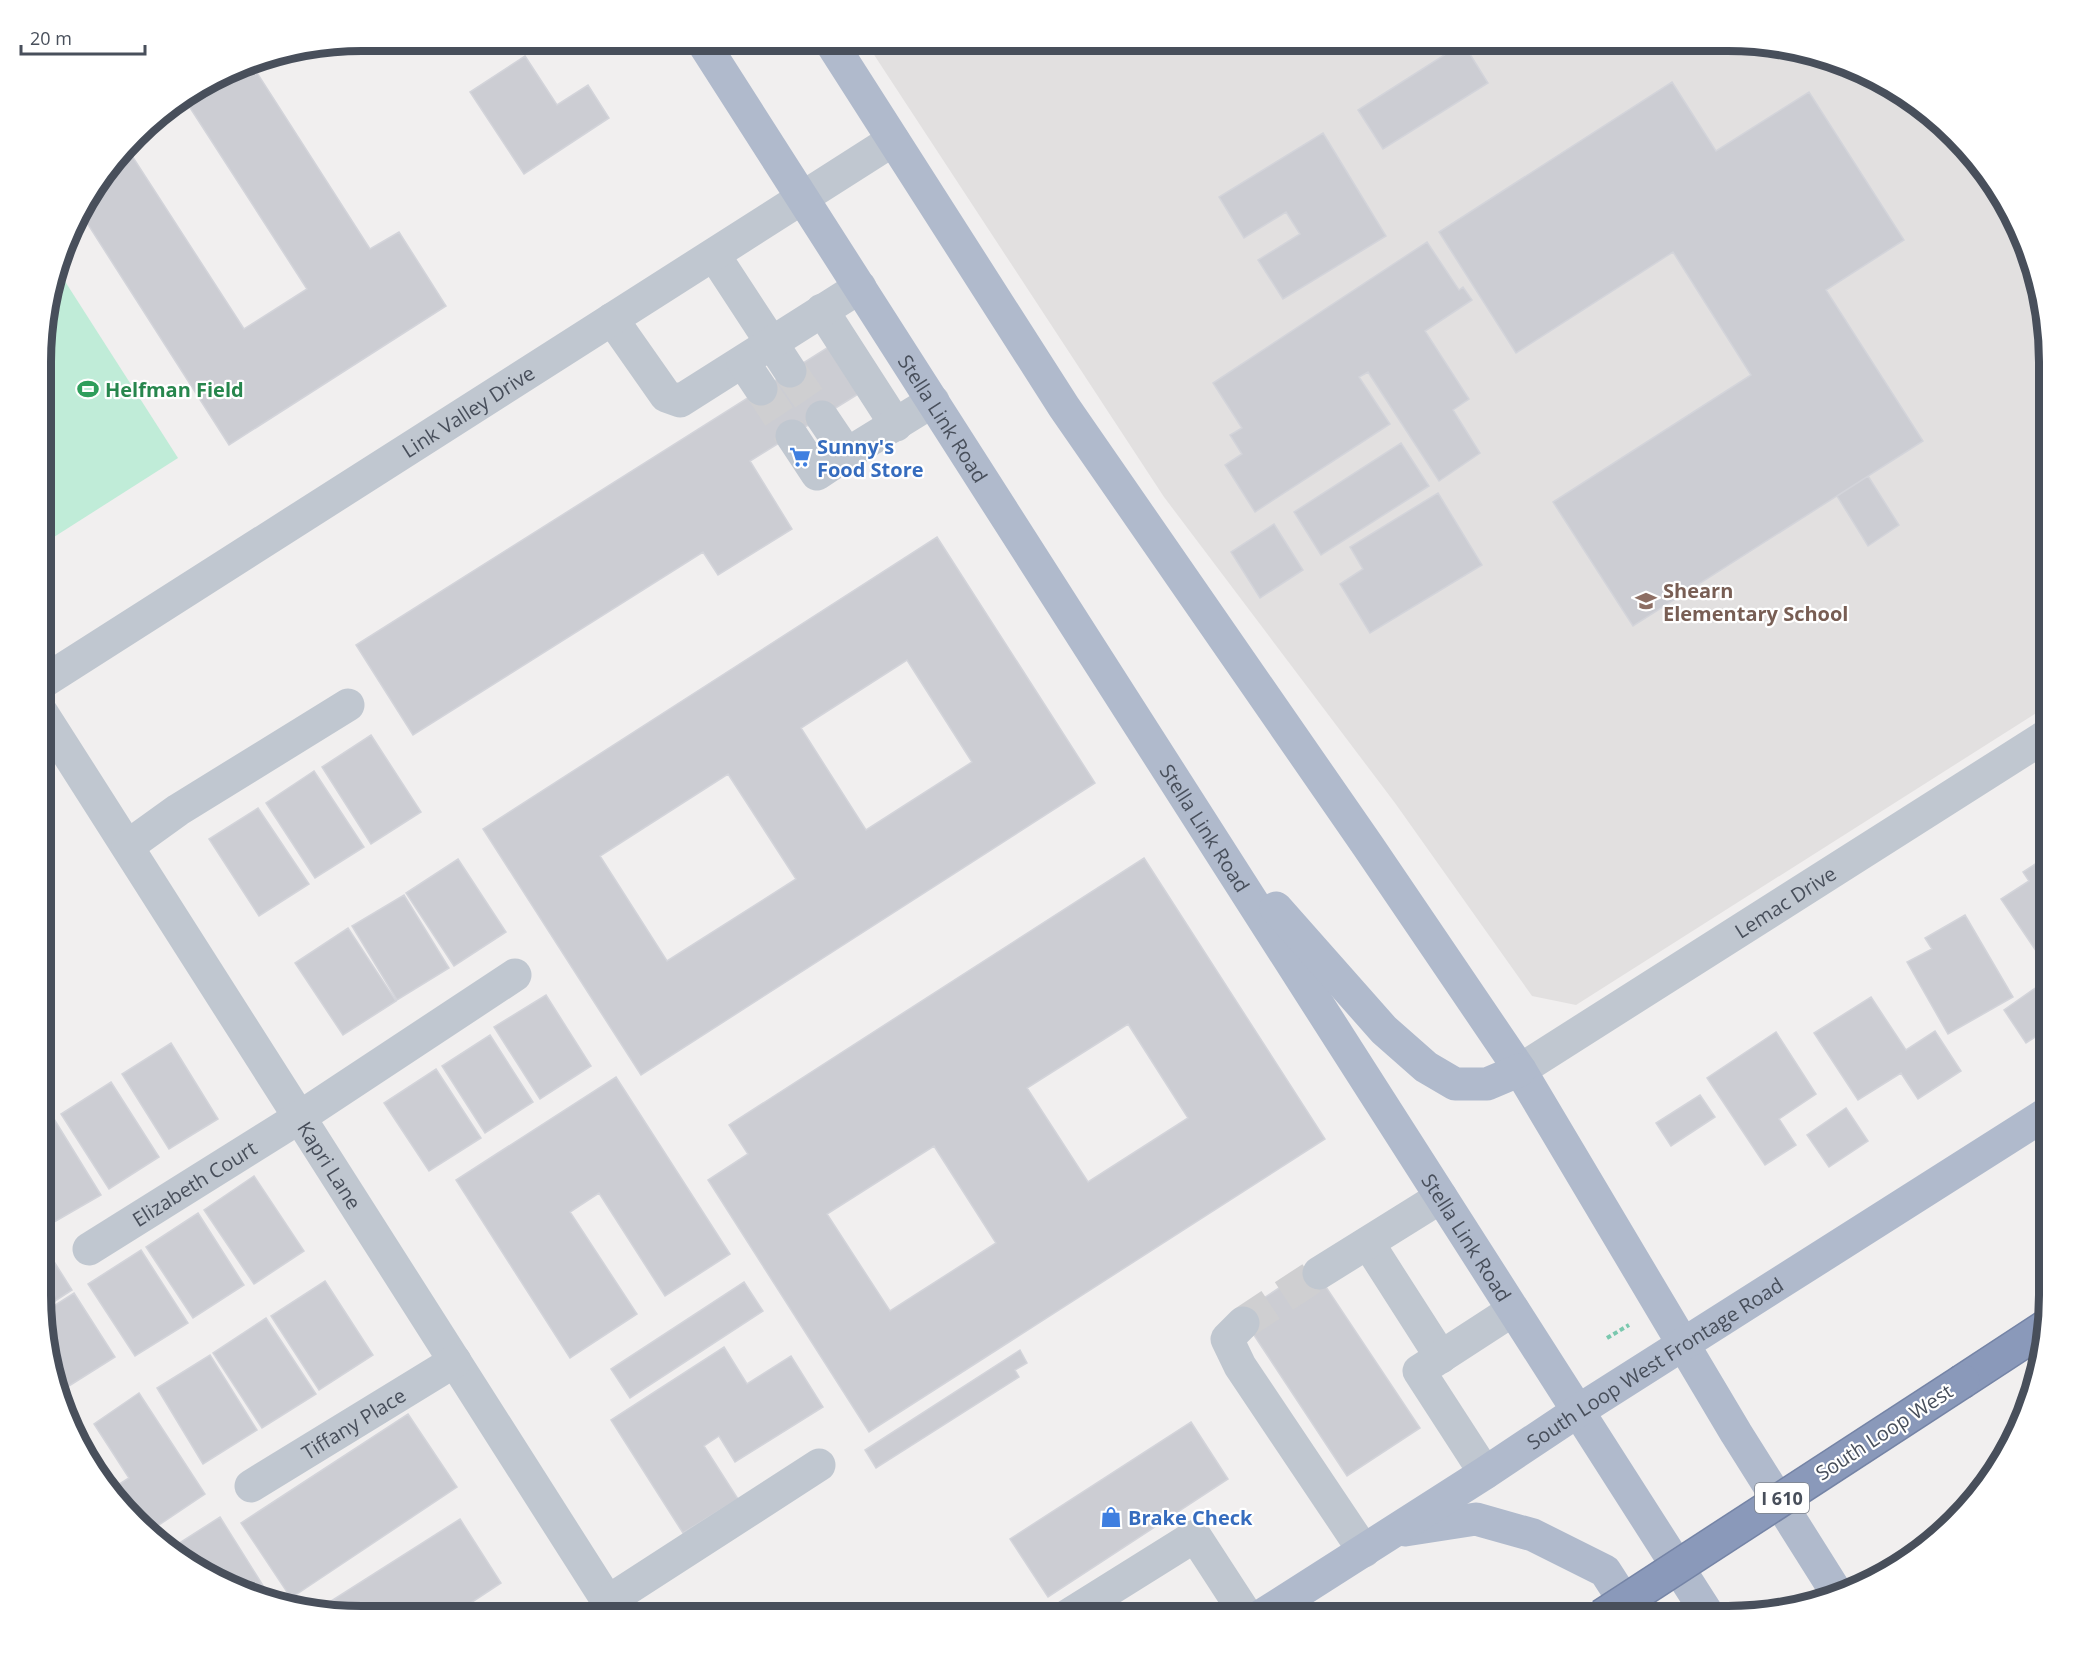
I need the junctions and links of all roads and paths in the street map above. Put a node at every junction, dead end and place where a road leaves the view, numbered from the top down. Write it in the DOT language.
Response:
graph roads {
  1 [pos="708,51"];
  2 [pos="836,51"];
  3 [pos="893,140"];
  4 [pos="802,197"];
  5 [pos="714,255"];
  6 [pos="860,287"];
  7 [pos="822,310"];
  8 [pos="612,319"];
  9 [pos="772,344"];
  10 [pos="743,362"];
  11 [pos="790,371"];
  12 [pos="761,389"];
  13 [pos="933,401"];
  14 [pos="822,417"];
  15 [pos="896,425"];
  16 [pos="792,436"];
  17 [pos="847,454"];
  18 [pos="51,677"];
  19 [pos="348,705"];
  20 [pos="51,727"];
  21 [pos="2039,740"];
  22 [pos="1207,830"];
  23 [pos="128,846"];
  24 [pos="515,975"];
  25 [pos="1520,1070"];
  26 [pos="300,1117"];
  27 [pos="2039,1118"];
  28 [pos="1442,1197"];
  29 [pos="1368,1243"];
  30 [pos="89,1249"];
  31 [pos="1319,1273"];
  32 [pos="1513,1310"];
  33 [pos="1243,1323"];
  34 [pos="1631,1324"];
  35 [pos="2036,1332"];
  36 [pos="1607,1338"];
  37 [pos="1684,1343"];
  38 [pos="1441,1357"];
  39 [pos="455,1360"];
  40 [pos="1578,1411"];
  41 [pos="819,1465"];
  42 [pos="1485,1473"];
  43 [pos="251,1486"];
  44 [pos="1394,1532"];
  45 [pos="1364,1551"];
  46 [pos="1834,1587"];
  47 [pos="610,1606"];
  48 [pos="616,1606"];
  49 [pos="1082,1606"];
  50 [pos="1240,1606"];
  51 [pos="1277,1606"];
  52 [pos="1617,1606"];
  53 [pos="1628,1606"];
  54 [pos="1702,1606"];
  1 -- 4 [label="main road, Stella Link Road"];
  2 -- 3 [label="main road"];
  3 -- 4 [label="street, Link Valley Drive"];
  3 -- 25 [label="main road"];
  4 -- 5 [label="street, Link Valley Drive"];
  4 -- 6 [label="main road, Stella Link Road"];
  5 -- 8 [label="street, Link Valley Drive"];
  5 -- 9 [label="street"];
  6 -- 7 [label="street"];
  6 -- 13 [label="main road, Stella Link Road"];
  7 -- 9 [label="street"];
  7 -- 15 [label="street"];
  8 -- 10 [label="street"];
  8 -- 18 [label="street, Link Valley Drive"];
  9 -- 10 [label="street"];
  9 -- 11 [label="street"];
  10 -- 12 [label="street"];
  13 -- 15 [label="street"];
  13 -- 22 [label="main road, Stella Link Road"];
  14 -- 17 [label="street"];
  15 -- 17 [label="street"];
  16 -- 17 [label="street"];
  19 -- 23 [label="street"];
  20 -- 23 [label="street, Kapri Lane"];
  21 -- 25 [label="street, Lemac Drive"];
  22 -- 25 [label="main road"];
  22 -- 28 [label="main road, Stella Link Road"];
  23 -- 26 [label="street, Kapri Lane"];
  24 -- 26 [label="street, Elizabeth Court"];
  25 -- 37 [label="main road"];
  26 -- 30 [label="street, Elizabeth Court"];
  26 -- 39 [label="street, Kapri Lane"];
  27 -- 37 [label="main road, South Loop West Frontage Road"];
  28 -- 29 [label="street"];
  28 -- 32 [label="main road, Stella Link Road"];
  29 -- 31 [label="street"];
  29 -- 38 [label="street"];
  32 -- 38 [label="street"];
  32 -- 40 [label="main road, Stella Link Road"];
  33 -- 45 [label="street"];
  34 -- 36 [label="path"];
  35 -- 52 [label="highway, South Loop West / I 610, bridge"];
  37 -- 40 [label="main road, South Loop West Frontage Road"];
  37 -- 46 [label="main road"];
  38 -- 42 [label="street"];
  39 -- 43 [label="street, Tiffany Place"];
  39 -- 47 [label="street, Kapri Lane"];
  40 -- 42 [label="main road, South Loop West Frontage Road"];
  40 -- 54 [label="main road, Stella Link Road"];
  41 -- 48 [label="street"];
  42 -- 44 [label="main road, South Loop West Frontage Road"];
  44 -- 45 [label="main road, South Loop West Frontage Road"];
  44 -- 53 [label="main road"];
  45 -- 51 [label="main road, South Loop West Frontage Road"];
  49 -- 50 [label="street"];
}
